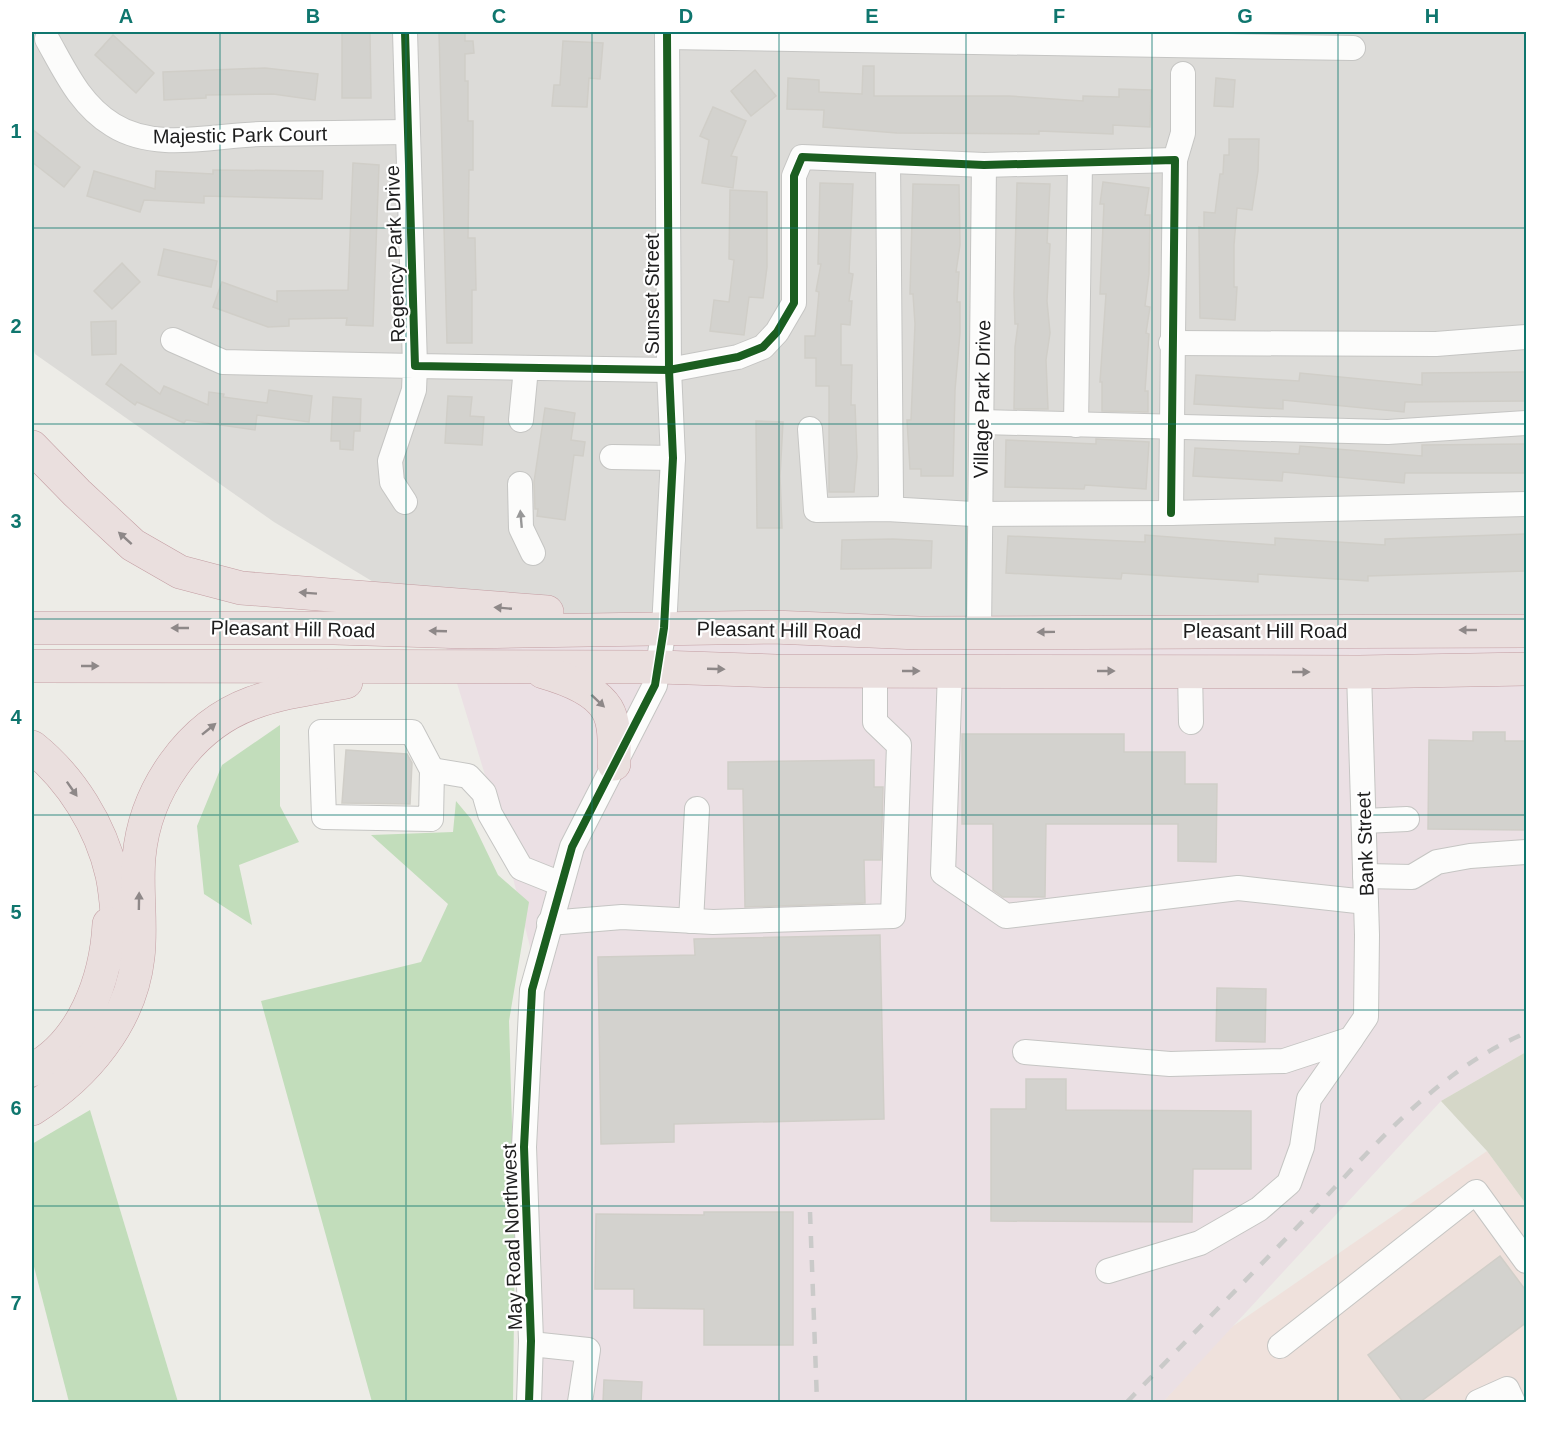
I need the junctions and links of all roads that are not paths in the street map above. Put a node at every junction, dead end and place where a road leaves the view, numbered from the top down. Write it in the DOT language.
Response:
graph roads {
  1 [pos="405,32"];
  2 [pos="667,34"];
  3 [pos="47,39"];
  4 [pos="1221,39"];
  5 [pos="1353,48"];
  6 [pos="1183,74"];
  7 [pos="407,132"];
  8 [pos="1174,160"];
  9 [pos="888,161"];
  10 [pos="1080,163"];
  11 [pos="984,165"];
  12 [pos="1527,338"];
  13 [pos="173,340"];
  14 [pos="1171,344"];
  15 [pos="415,366"];
  16 [pos="526,368"];
  17 [pos="669,370"];
  18 [pos="521,420"];
  19 [pos="982,422"];
  20 [pos="1527,423"];
  21 [pos="1076,425"];
  22 [pos="32,427"];
  23 [pos="1170,428"];
  24 [pos="810,429"];
  25 [pos="32,447"];
  26 [pos="612,457"];
  27 [pos="673,459"];
  28 [pos="519,484"];
  29 [pos="76,493"];
  30 [pos="405,502"];
  31 [pos="1527,504"];
  32 [pos="887,509"];
  33 [pos="1171,513"];
  34 [pos="980,514"];
  35 [pos="533,553"];
  36 [pos="32,628"];
  37 [pos="664,628"];
  38 [pos="1527,631"];
  39 [pos="979,633"];
  40 [pos="32,666"];
  41 [pos="527,667"];
  42 [pos="658,667"];
  43 [pos="427,668"];
  44 [pos="1527,669"];
  45 [pos="950,670"];
  46 [pos="875,671"];
  47 [pos="1190,671"];
  48 [pos="1359,672"];
  49 [pos="1191,722"];
  50 [pos="32,747"];
  51 [pos="614,764"];
  52 [pos="432,770"];
  53 [pos="697,809"];
  54 [pos="1407,819"];
  55 [pos="1364,821"];
  56 [pos="1527,852"];
  57 [pos="112,875"];
  58 [pos="1365,876"];
  59 [pos="561,884"];
  60 [pos="1366,902"];
  61 [pos="692,921"];
  62 [pos="549,923"];
  63 [pos="1351,1039"];
  64 [pos="1025,1052"];
  65 [pos="32,1070"];
  66 [pos="32,1086"];
  67 [pos="32,1109"];
  68 [pos="1527,1261"];
  69 [pos="1108,1271"];
  70 [pos="531,1344"];
  71 [pos="1280,1346"];
  72 [pos="1515,1390"];
  73 [pos="529,1402"];
  74 [pos="580,1402"];
  75 [pos="1478,1402"];
  1 -- 7 [label="street, Regency Park Drive"];
  2 -- 4 [label="street"];
  2 -- 17 [label="street, Sunset Street"];
  3 -- 7 [label="street, Majestic Park Court"];
  4 -- 5 [label="street"];
  6 -- 8 [label="street"];
  7 -- 15 [label="street, Regency Park Drive"];
  8 -- 10 [label="street"];
  8 -- 14 [label="street"];
  9 -- 11 [label="street"];
  9 -- 17 [label="street, Regency Park Drive"];
  9 -- 32 [label="street"];
  10 -- 11 [label="street"];
  10 -- 21 [label="street"];
  11 -- 19 [label="street, Village Park Drive"];
  12 -- 14 [label="street"];
  13 -- 15 [label="street"];
  14 -- 23 [label="street"];
  15 -- 16 [label="street, Regency Park Drive"];
  15 -- 30 [label="street, Regency Park Drive"];
  16 -- 17 [label="street, Regency Park Drive"];
  16 -- 18 [label="street"];
  17 -- 27 [label="street, Sunset Street"];
  19 -- 21 [label="street"];
  19 -- 34 [label="street, Village Park Drive"];
  20 -- 23 [label="street"];
  21 -- 23 [label="street"];
  22 -- 29 [label="highway"];
  23 -- 33 [label="street"];
  24 -- 32 [label="street"];
  25 -- 29 [label="highway"];
  26 -- 27 [label="street"];
  27 -- 37 [label="street, Sunset Street"];
  35 -- 28 [label="street, one-way"];
  37 -- 29 [label="highway, one-way"];
  31 -- 33 [label="street"];
  32 -- 34 [label="street"];
  33 -- 34 [label="street"];
  34 -- 39 [label="street, Village Park Drive"];
  37 -- 36 [label="highway, Pleasant Hill Road, one-way"];
  37 -- 39 [label="highway, Pleasant Hill Road"];
  37 -- 42 [label="street, May Road Northwest"];
  38 -- 39 [label="highway, Pleasant Hill Road, one-way"];
  40 -- 43 [label="highway, Pleasant Hill Road, one-way"];
  41 -- 42 [label="highway, Pleasant Hill Road"];
  41 -- 43 [label="highway, Pleasant Hill Road"];
  41 -- 51 [label="highway, one-way"];
  42 -- 46 [label="highway, Pleasant Hill Road, one-way"];
  42 -- 51 [label="street, May Road Northwest"];
  67 -- 43 [label="highway, one-way"];
  44 -- 48 [label="highway, Pleasant Hill Road"];
  46 -- 45 [label="highway, Pleasant Hill Road, one-way"];
  45 -- 47 [label="highway, Pleasant Hill Road, one-way"];
  45 -- 60 [label="street"];
  46 -- 61 [label="street"];
  47 -- 48 [label="highway, Pleasant Hill Road, one-way"];
  47 -- 49 [label="street"];
  48 -- 55 [label="street, Bank Street"];
  50 -- 57 [label="highway, one-way"];
  51 -- 59 [label="street, May Road Northwest"];
  52 -- 52 [label="street"];
  52 -- 59 [label="street"];
  53 -- 61 [label="street"];
  54 -- 55 [label="street"];
  55 -- 58 [label="street, Bank Street"];
  56 -- 58 [label="street"];
  57 -- 65 [label="highway"];
  57 -- 66 [label="highway"];
  58 -- 60 [label="street, Bank Street"];
  59 -- 62 [label="street, May Road Northwest"];
  60 -- 63 [label="street, Bank Street"];
  61 -- 62 [label="street"];
  62 -- 70 [label="street, May Road Northwest"];
  63 -- 64 [label="street"];
  63 -- 69 [label="street"];
  68 -- 71 [label="street"];
  70 -- 73 [label="street, May Road Northwest"];
  70 -- 74 [label="street"];
  72 -- 75 [label="street"];
}
